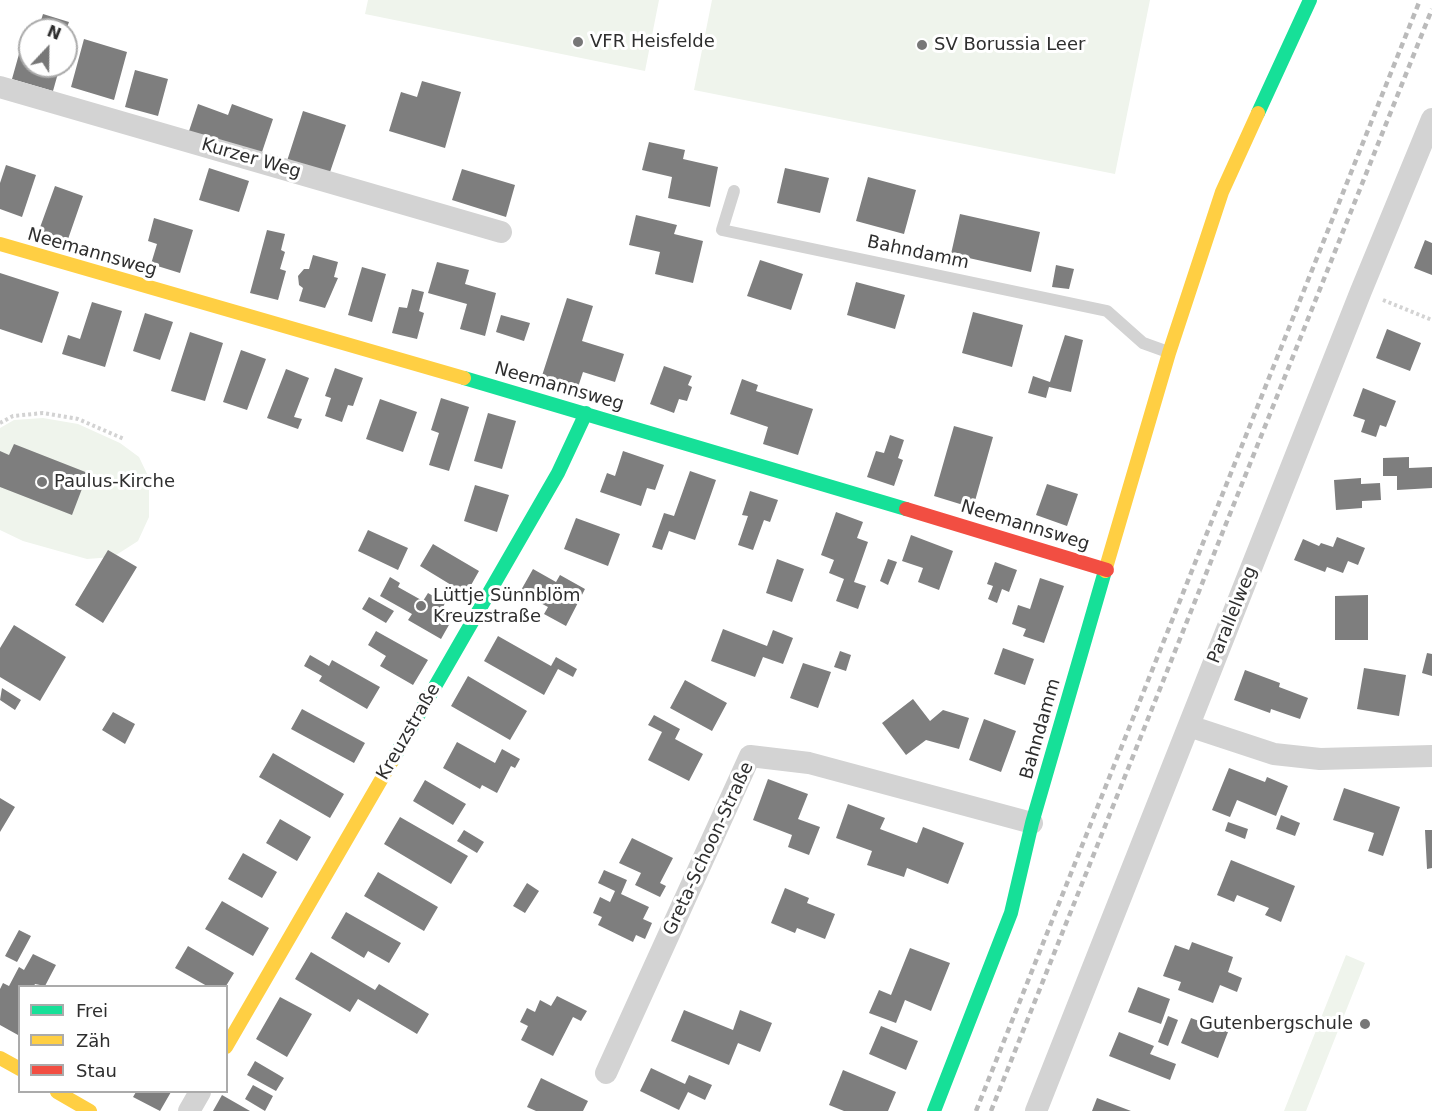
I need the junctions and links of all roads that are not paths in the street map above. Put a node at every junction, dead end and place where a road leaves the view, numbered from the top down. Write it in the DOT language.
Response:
graph roads {
  1 [pos="1310,0"];
  2 [pos="0,87"];
  3 [pos="1432,119"];
  4 [pos="734,191"];
  5 [pos="501,232"];
  6 [pos="0,244"];
  7 [pos="1169,353"];
  8 [pos="586,413"];
  9 [pos="1107,570"];
  10 [pos="1189,726"];
  11 [pos="1432,756"];
  12 [pos="1032,823"];
  13 [pos="228,1044"];
  14 [pos="0,1058"];
  15 [pos="18,1068"];
  16 [pos="606,1073"];
  17 [pos="59,1093"];
  18 [pos="199,1093"];
  19 [pos="90,1111"];
  20 [pos="189,1111"];
  21 [pos="934,1111"];
  22 [pos="1036,1111"];
  1 -- 7 [label="street, Bahndamm"];
  2 -- 5 [label="street, Kurzer Weg"];
  3 -- 10 [label="street, Parallelweg"];
  4 -- 7 [label="lane, Bahndamm"];
  6 -- 8 [label="street, Neemannsweg"];
  7 -- 9 [label="street, Bahndamm"];
  8 -- 9 [label="street, Neemannsweg"];
  8 -- 13 [label="street, Kreuzstraße"];
  9 -- 12 [label="street, Bahndamm"];
  10 -- 11 [label="street"];
  10 -- 22 [label="street, Parallelweg"];
  12 -- 16 [label="street, Greta-Schoon-Straße"];
  12 -- 21 [label="street, Bahndamm"];
  14 -- 15 [label="street"];
  17 -- 19 [label="street"];
  18 -- 20 [label="street"];
}
